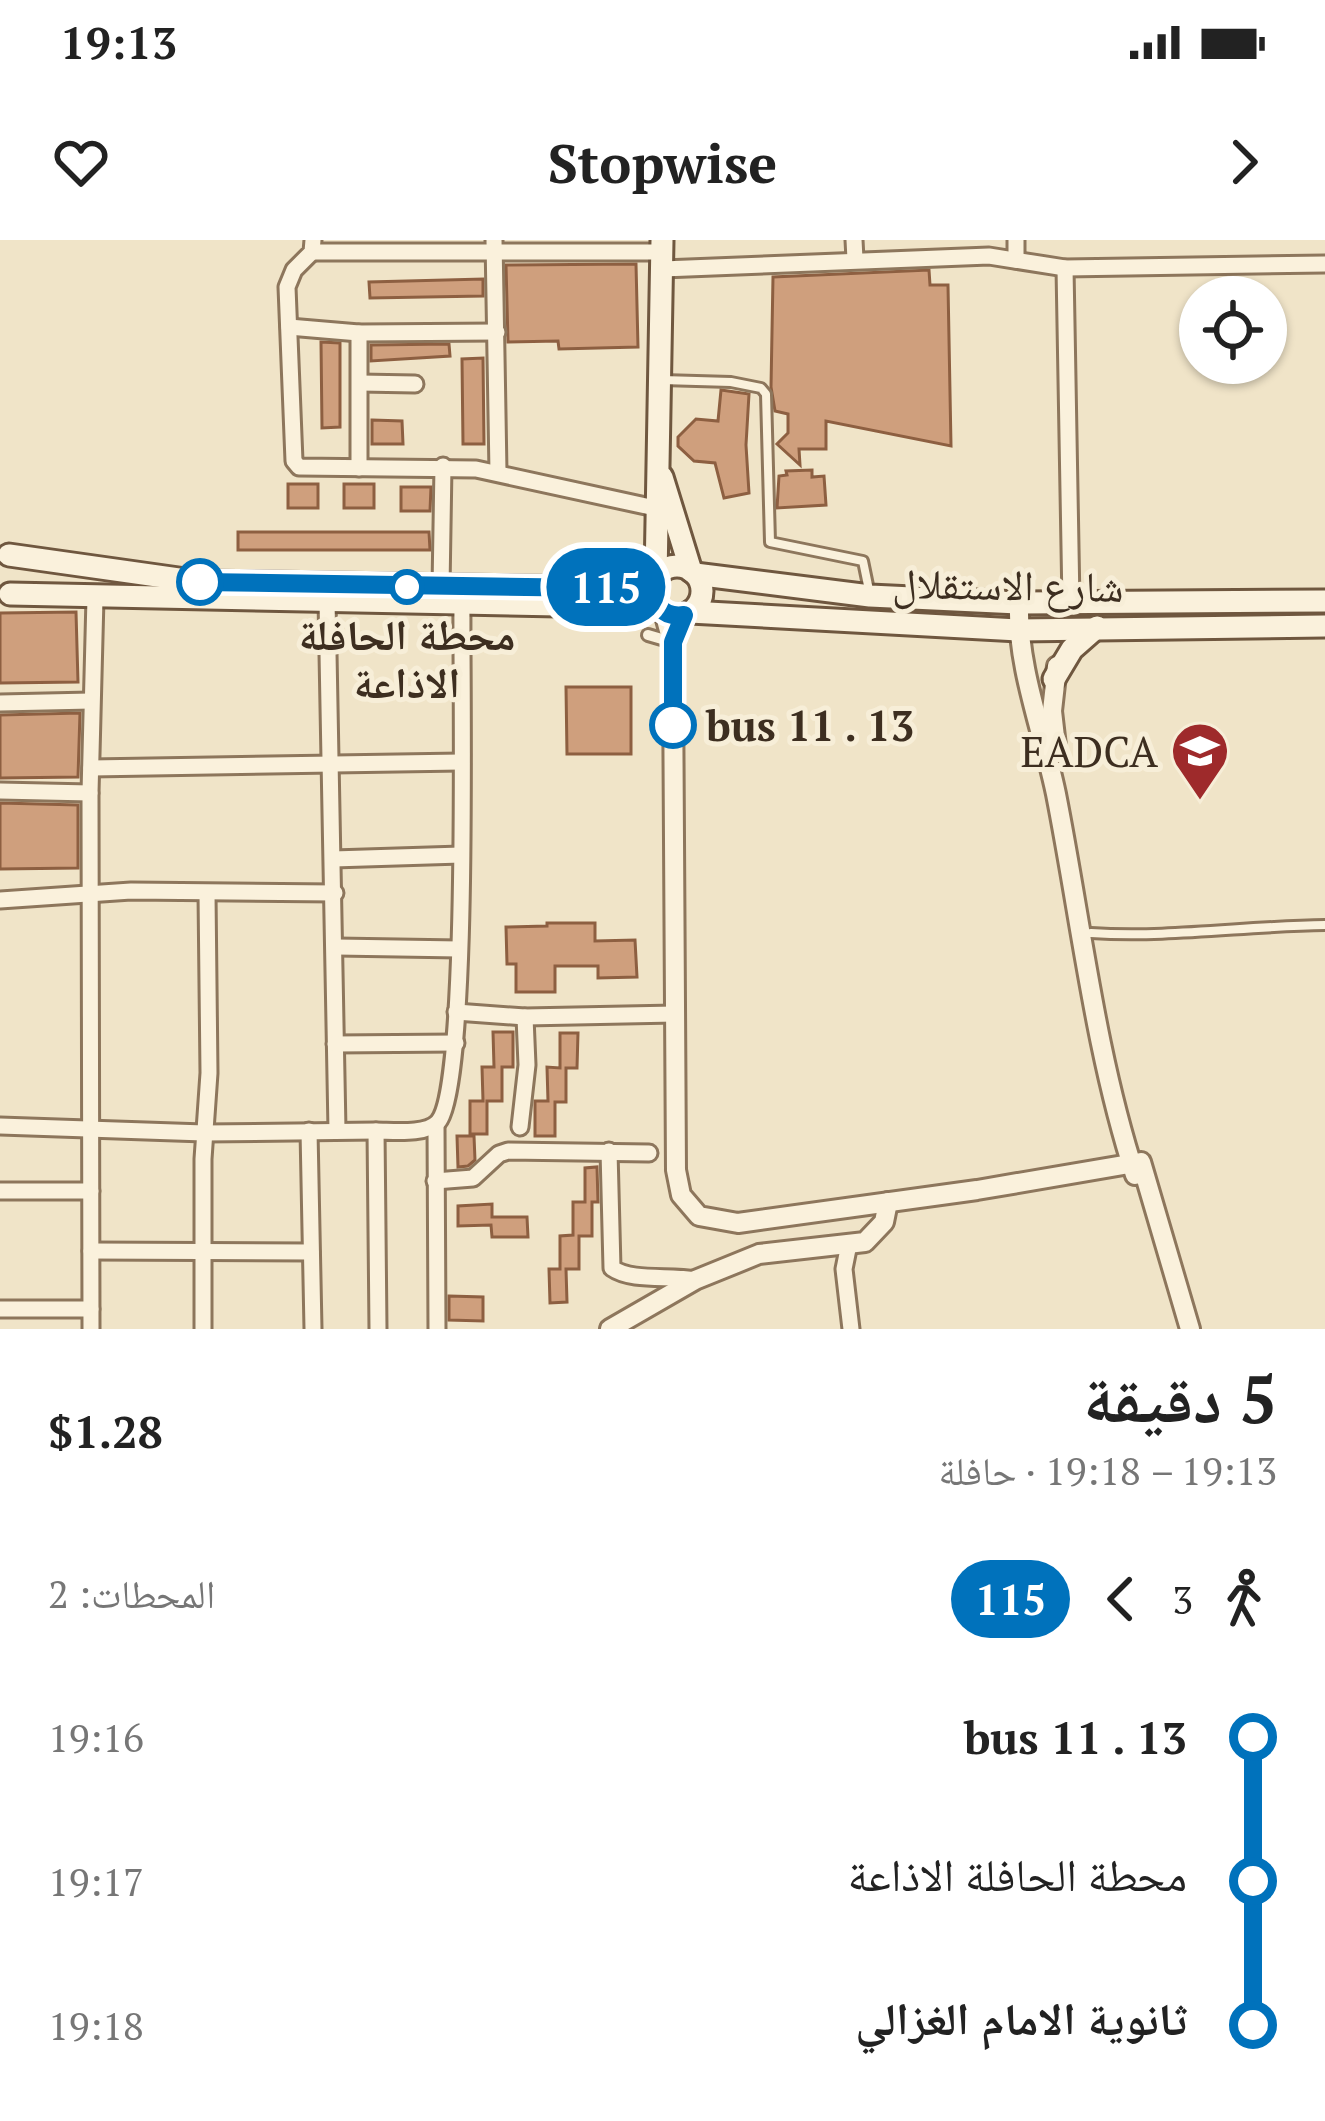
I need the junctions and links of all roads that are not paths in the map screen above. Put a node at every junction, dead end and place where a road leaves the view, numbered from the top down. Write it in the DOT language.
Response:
graph roads {
  1 [pos="854,240"];
  2 [pos="1016,240"];
  3 [pos="313,246"];
  4 [pos="494,246"];
  5 [pos="662,253"];
  6 [pos="855,259"];
  7 [pos="1016,260"];
  8 [pos="1325,265"];
  9 [pos="1065,268"];
  10 [pos="289,327"];
  11 [pos="496,332"];
  12 [pos="359,333"];
  13 [pos="661,380"];
  14 [pos="360,383"];
  15 [pos="415,384"];
  16 [pos="658,465"];
  17 [pos="443,466"];
  18 [pos="359,468"];
  19 [pos="498,472"];
  20 [pos="655,508"];
  21 [pos="3,553"];
  22 [pos="693,572"];
  23 [pos="655,579"];
  24 [pos="441,588"];
  25 [pos="5,594"];
  26 [pos="870,596"];
  27 [pos="95,598"];
  28 [pos="327,600"];
  29 [pos="1325,601"];
  30 [pos="1187,602"];
  31 [pos="1268,602"];
  32 [pos="1071,603"];
  33 [pos="462,604"];
  34 [pos="1019,604"];
  35 [pos="674,612"];
  36 [pos="1186,626"];
  37 [pos="1268,626"];
  38 [pos="1325,626"];
  39 [pos="1097,627"];
  40 [pos="1068,629"];
  41 [pos="1019,630"];
  42 [pos="648,635"];
  43 [pos="673,642"];
  44 [pos="1054,679"];
  45 [pos="91,701"];
  46 [pos="0,703"];
  47 [pos="330,762"];
  48 [pos="461,762"];
  49 [pos="91,768"];
  50 [pos="0,791"];
  51 [pos="90,793"];
  52 [pos="461,855"];
  53 [pos="334,859"];
  54 [pos="335,893"];
  55 [pos="207,894"];
  56 [pos="89,896"];
  57 [pos="0,900"];
  58 [pos="1325,925"];
  59 [pos="1091,933"];
  60 [pos="337,947"];
  61 [pos="459,949"];
  62 [pos="456,1012"];
  63 [pos="675,1014"];
  64 [pos="525,1017"];
  65 [pos="456,1043"];
  66 [pos="335,1044"];
  67 [pos="436,1125"];
  68 [pos="0,1126"];
  69 [pos="520,1127"];
  70 [pos="91,1130"];
  71 [pos="337,1130"];
  72 [pos="310,1131"];
  73 [pos="376,1132"];
  74 [pos="204,1133"];
  75 [pos="609,1151"];
  76 [pos="649,1153"];
  77 [pos="1136,1164"];
  78 [pos="435,1181"];
  79 [pos="0,1191"];
  80 [pos="91,1191"];
  81 [pos="888,1202"];
  82 [pos="849,1244"];
  83 [pos="203,1250"];
  84 [pos="91,1251"];
  85 [pos="310,1252"];
  86 [pos="695,1280"];
  87 [pos="0,1309"];
  88 [pos="91,1309"];
  89 [pos="91,1329"];
  90 [pos="203,1329"];
  91 [pos="313,1329"];
  92 [pos="378,1329"];
  93 [pos="436,1329"];
  94 [pos="610,1329"];
  95 [pos="851,1329"];
  96 [pos="1186,1329"];
  1 -- 6 [label="street"];
  2 -- 7 [label="street"];
  3 -- 4 [label="street"];
  3 -- 10 [label="street"];
  4 -- 5 [label="street"];
  4 -- 11 [label="street"];
  5 -- 6 [label="street"];
  5 -- 13 [label="main road"];
  6 -- 7 [label="street"];
  7 -- 9 [label="street"];
  8 -- 9 [label="street"];
  9 -- 32 [label="street"];
  10 -- 12 [label="street"];
  10 -- 18 [label="street"];
  11 -- 12 [label="street"];
  11 -- 19 [label="street"];
  12 -- 14 [label="street"];
  13 -- 16 [label="main road"];
  13 -- 26 [label="lane"];
  14 -- 15 [label="street"];
  14 -- 18 [label="street"];
  16 -- 20 [label="main road"];
  16 -- 22 [label="main road"];
  17 -- 18 [label="street"];
  17 -- 19 [label="street"];
  17 -- 24 [label="street"];
  19 -- 20 [label="street"];
  20 -- 23 [label="main road"];
  21 -- 24 [label="main road"];
  21 -- 25 [label="main road"];
  22 -- 23 [label="main road"];
  22 -- 26 [label="main road"];
  22 -- 35 [label="main road"];
  23 -- 24 [label="main road"];
  23 -- 35 [label="main road"];
  25 -- 27 [label="main road, شارع الاستقلال"];
  26 -- 34 [label="main road"];
  27 -- 28 [label="main road, شارع الاستقلال"];
  27 -- 45 [label="street"];
  28 -- 33 [label="main road, شارع الاستقلال"];
  28 -- 47 [label="street"];
  29 -- 31 [label="main road"];
  30 -- 31 [label="main road"];
  30 -- 32 [label="main road"];
  30 -- 36 [label="main road"];
  31 -- 37 [label="main road"];
  32 -- 34 [label="main road"];
  32 -- 40 [label="street"];
  33 -- 35 [label="main road, شارع الاستقلال"];
  33 -- 48 [label="street"];
  34 -- 41 [label="street"];
  35 -- 41 [label="main road, شارع الاستقلال"];
  35 -- 43 [label="street"];
  36 -- 37 [label="main road, شارع الاستقلال"];
  36 -- 39 [label="main road, شارع الاستقلال"];
  37 -- 38 [label="main road, شارع الاستقلال"];
  39 -- 40 [label="main road, شارع الاستقلال"];
  39 -- 44 [label="main road"];
  40 -- 41 [label="main road, شارع الاستقلال"];
  40 -- 44 [label="street"];
  41 -- 77 [label="street"];
  42 -- 43 [label="street"];
  43 -- 63 [label="street"];
  44 -- 59 [label="street"];
  45 -- 46 [label="street"];
  45 -- 49 [label="street"];
  47 -- 48 [label="street"];
  47 -- 49 [label="street"];
  47 -- 53 [label="street"];
  48 -- 52 [label="street"];
  49 -- 51 [label="street"];
  50 -- 51 [label="street"];
  51 -- 56 [label="street"];
  52 -- 53 [label="street"];
  52 -- 61 [label="street"];
  53 -- 54 [label="street"];
  54 -- 55 [label="street"];
  54 -- 60 [label="street"];
  55 -- 56 [label="street"];
  55 -- 74 [label="street"];
  56 -- 57 [label="street"];
  56 -- 70 [label="street"];
  58 -- 59 [label="lane"];
  59 -- 77 [label="street"];
  60 -- 61 [label="street"];
  60 -- 66 [label="street"];
  61 -- 62 [label="street"];
  62 -- 64 [label="street"];
  62 -- 65 [label="street"];
  63 -- 64 [label="street"];
  63 -- 81 [label="street"];
  64 -- 69 [label="street"];
  65 -- 66 [label="street"];
  65 -- 67 [label="street"];
  66 -- 71 [label="street"];
  67 -- 73 [label="street"];
  67 -- 78 [label="street"];
  68 -- 70 [label="street"];
  70 -- 74 [label="street"];
  70 -- 80 [label="street"];
  71 -- 72 [label="street"];
  71 -- 73 [label="street"];
  72 -- 74 [label="street"];
  72 -- 85 [label="street"];
  73 -- 92 [label="street"];
  74 -- 83 [label="street"];
  75 -- 76 [label="street"];
  75 -- 78 [label="street"];
  75 -- 86 [label="street"];
  77 -- 81 [label="street"];
  77 -- 96 [label="street"];
  78 -- 93 [label="street"];
  79 -- 80 [label="street"];
  80 -- 84 [label="street"];
  81 -- 82 [label="street"];
  82 -- 86 [label="street"];
  82 -- 95 [label="street"];
  83 -- 84 [label="street"];
  83 -- 85 [label="street"];
  83 -- 90 [label="street"];
  84 -- 88 [label="street"];
  85 -- 91 [label="street"];
  86 -- 94 [label="street"];
  87 -- 88 [label="street"];
  88 -- 89 [label="street"];
}
